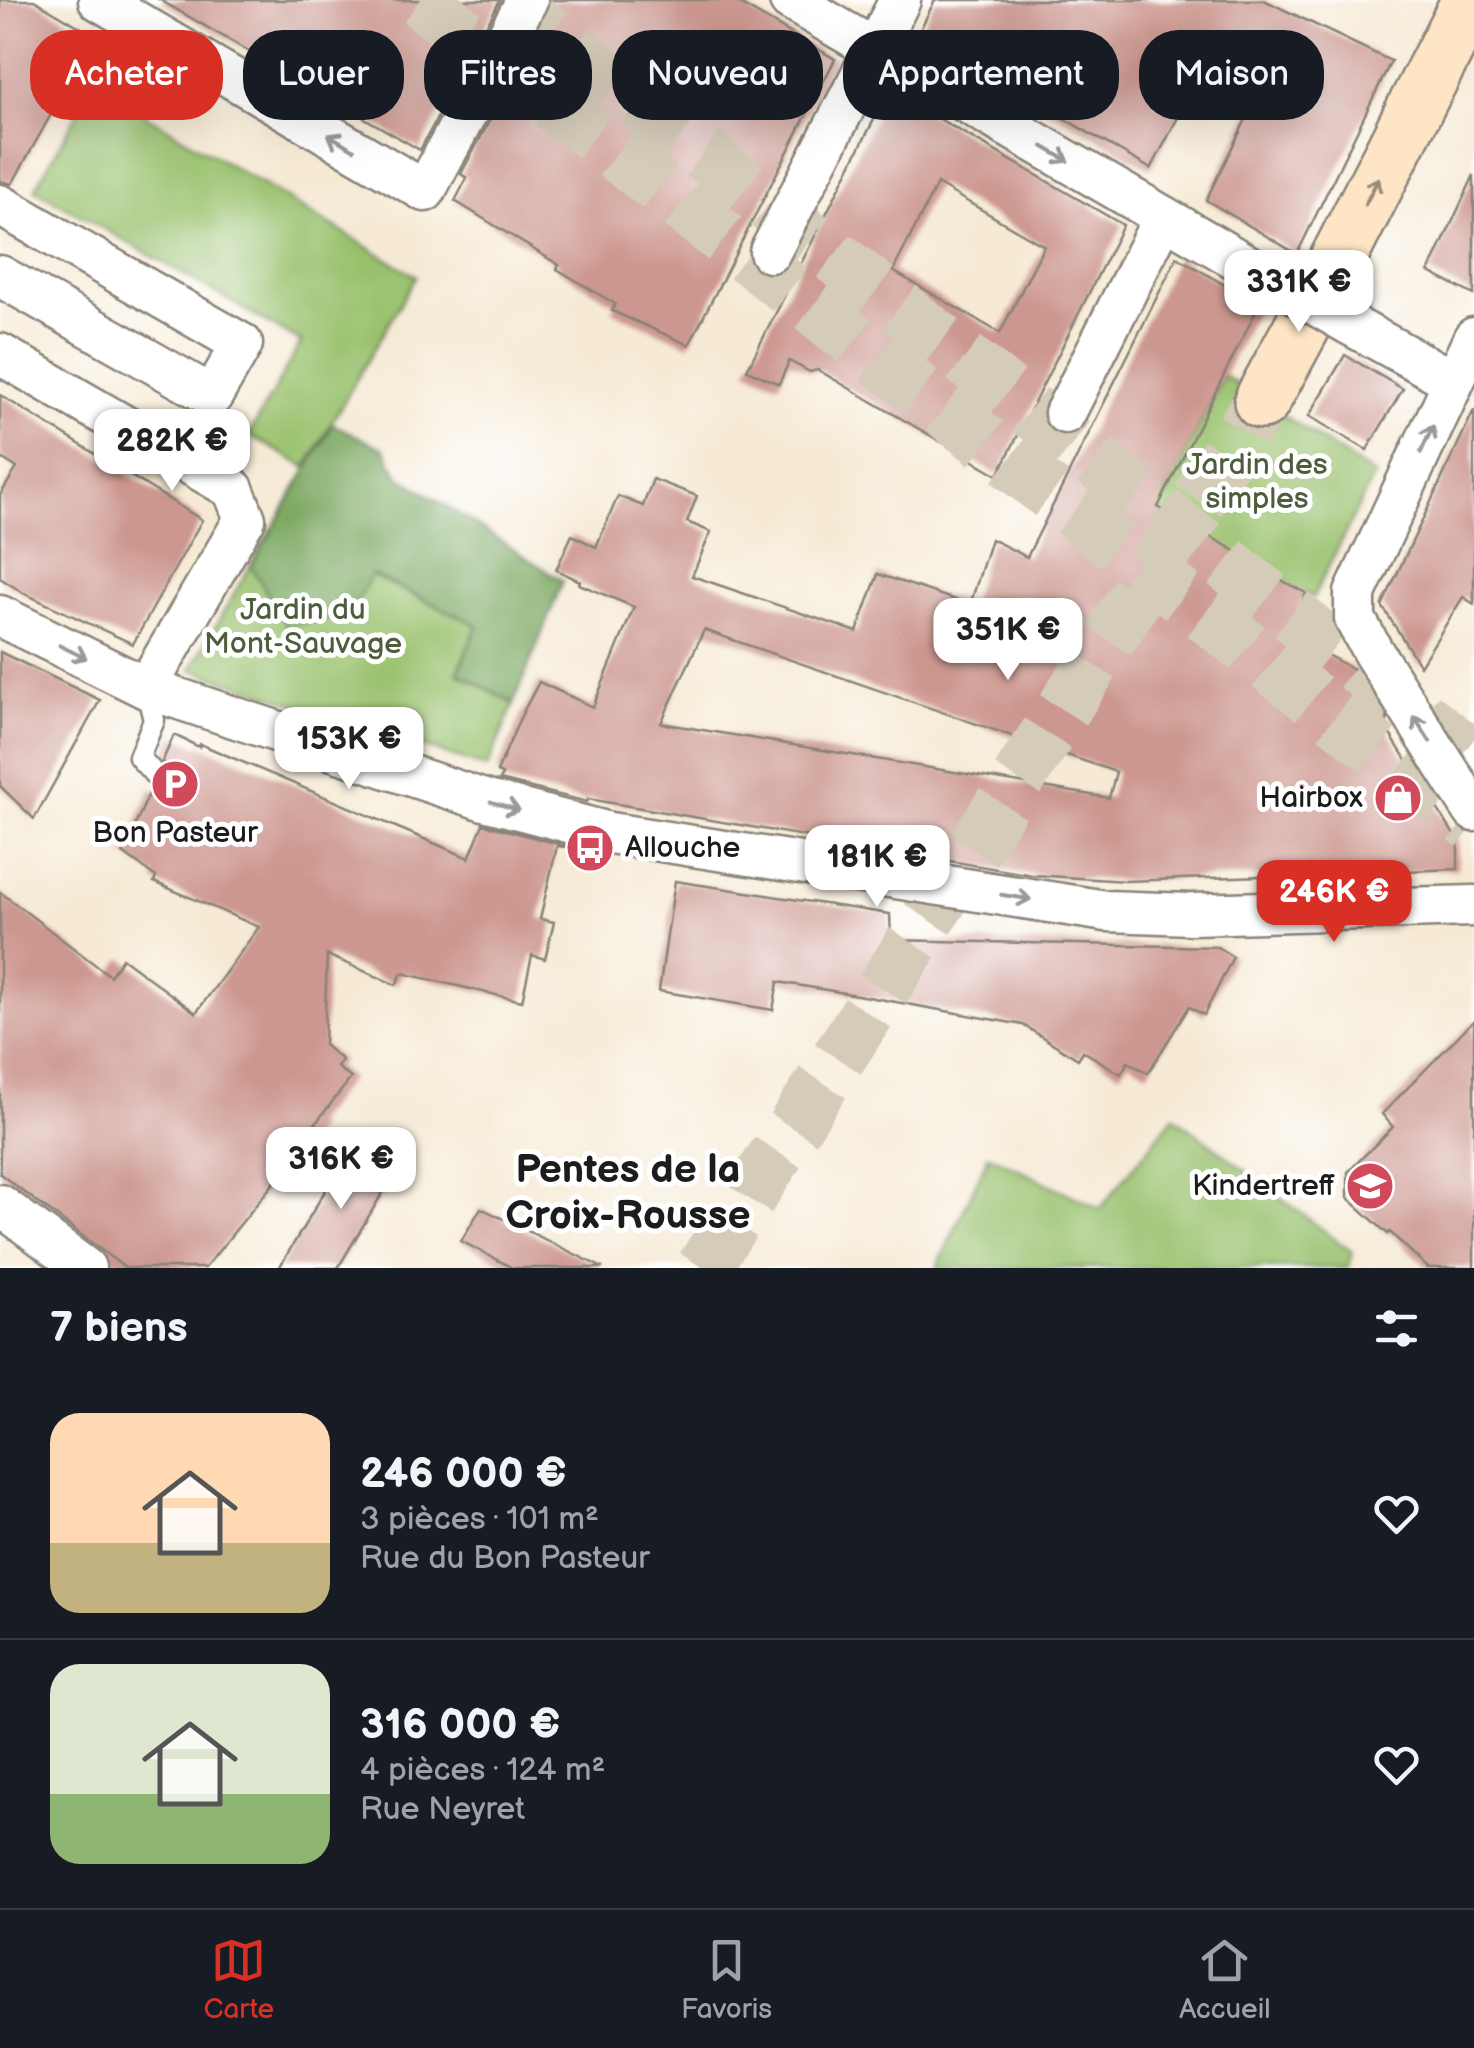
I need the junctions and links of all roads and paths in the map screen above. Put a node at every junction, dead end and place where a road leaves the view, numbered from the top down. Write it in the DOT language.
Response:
graph roads {
  1 [pos="99,0"];
  2 [pos="527,0"];
  3 [pos="790,0"];
  4 [pos="900,0"];
  5 [pos="1470,0"];
  6 [pos="144,11"];
  7 [pos="884,30"];
  8 [pos="843,31"];
  9 [pos="843,110"];
  10 [pos="997,120"];
  11 [pos="0,205"];
  12 [pos="1164,217"];
  13 [pos="770,252"];
  14 [pos="0,276"];
  15 [pos="1474,338"];
  16 [pos="0,354"];
  17 [pos="1453,381"];
  18 [pos="1262,401"];
  19 [pos="1065,413"];
  20 [pos="0,616"];
  21 [pos="146,688"];
  22 [pos="174,784"];
  23 [pos="1474,811"];
  24 [pos="1474,906"];
  25 [pos="0,1205"];
  26 [pos="85,1268"];
  1 -- 6 [label="street"];
  2 -- 6 [label="street, one-way"];
  3 -- 8 [label="street"];
  4 -- 7 [label="street"];
  18 -- 5 [label="street, one-way"];
  9 -- 13 [label="street"];
  10 -- 12 [label="street, one-way"];
  11 -- 14 [label="street"];
  12 -- 17 [label="street, bridge"];
  12 -- 19 [label="street"];
  15 -- 17 [label="street"];
  16 -- 21 [label="street"];
  23 -- 17 [label="street, one-way"];
  20 -- 21 [label="street, one-way"];
  21 -- 22 [label="lane"];
  21 -- 24 [label="street, one-way"];
  25 -- 26 [label="street"];
}
